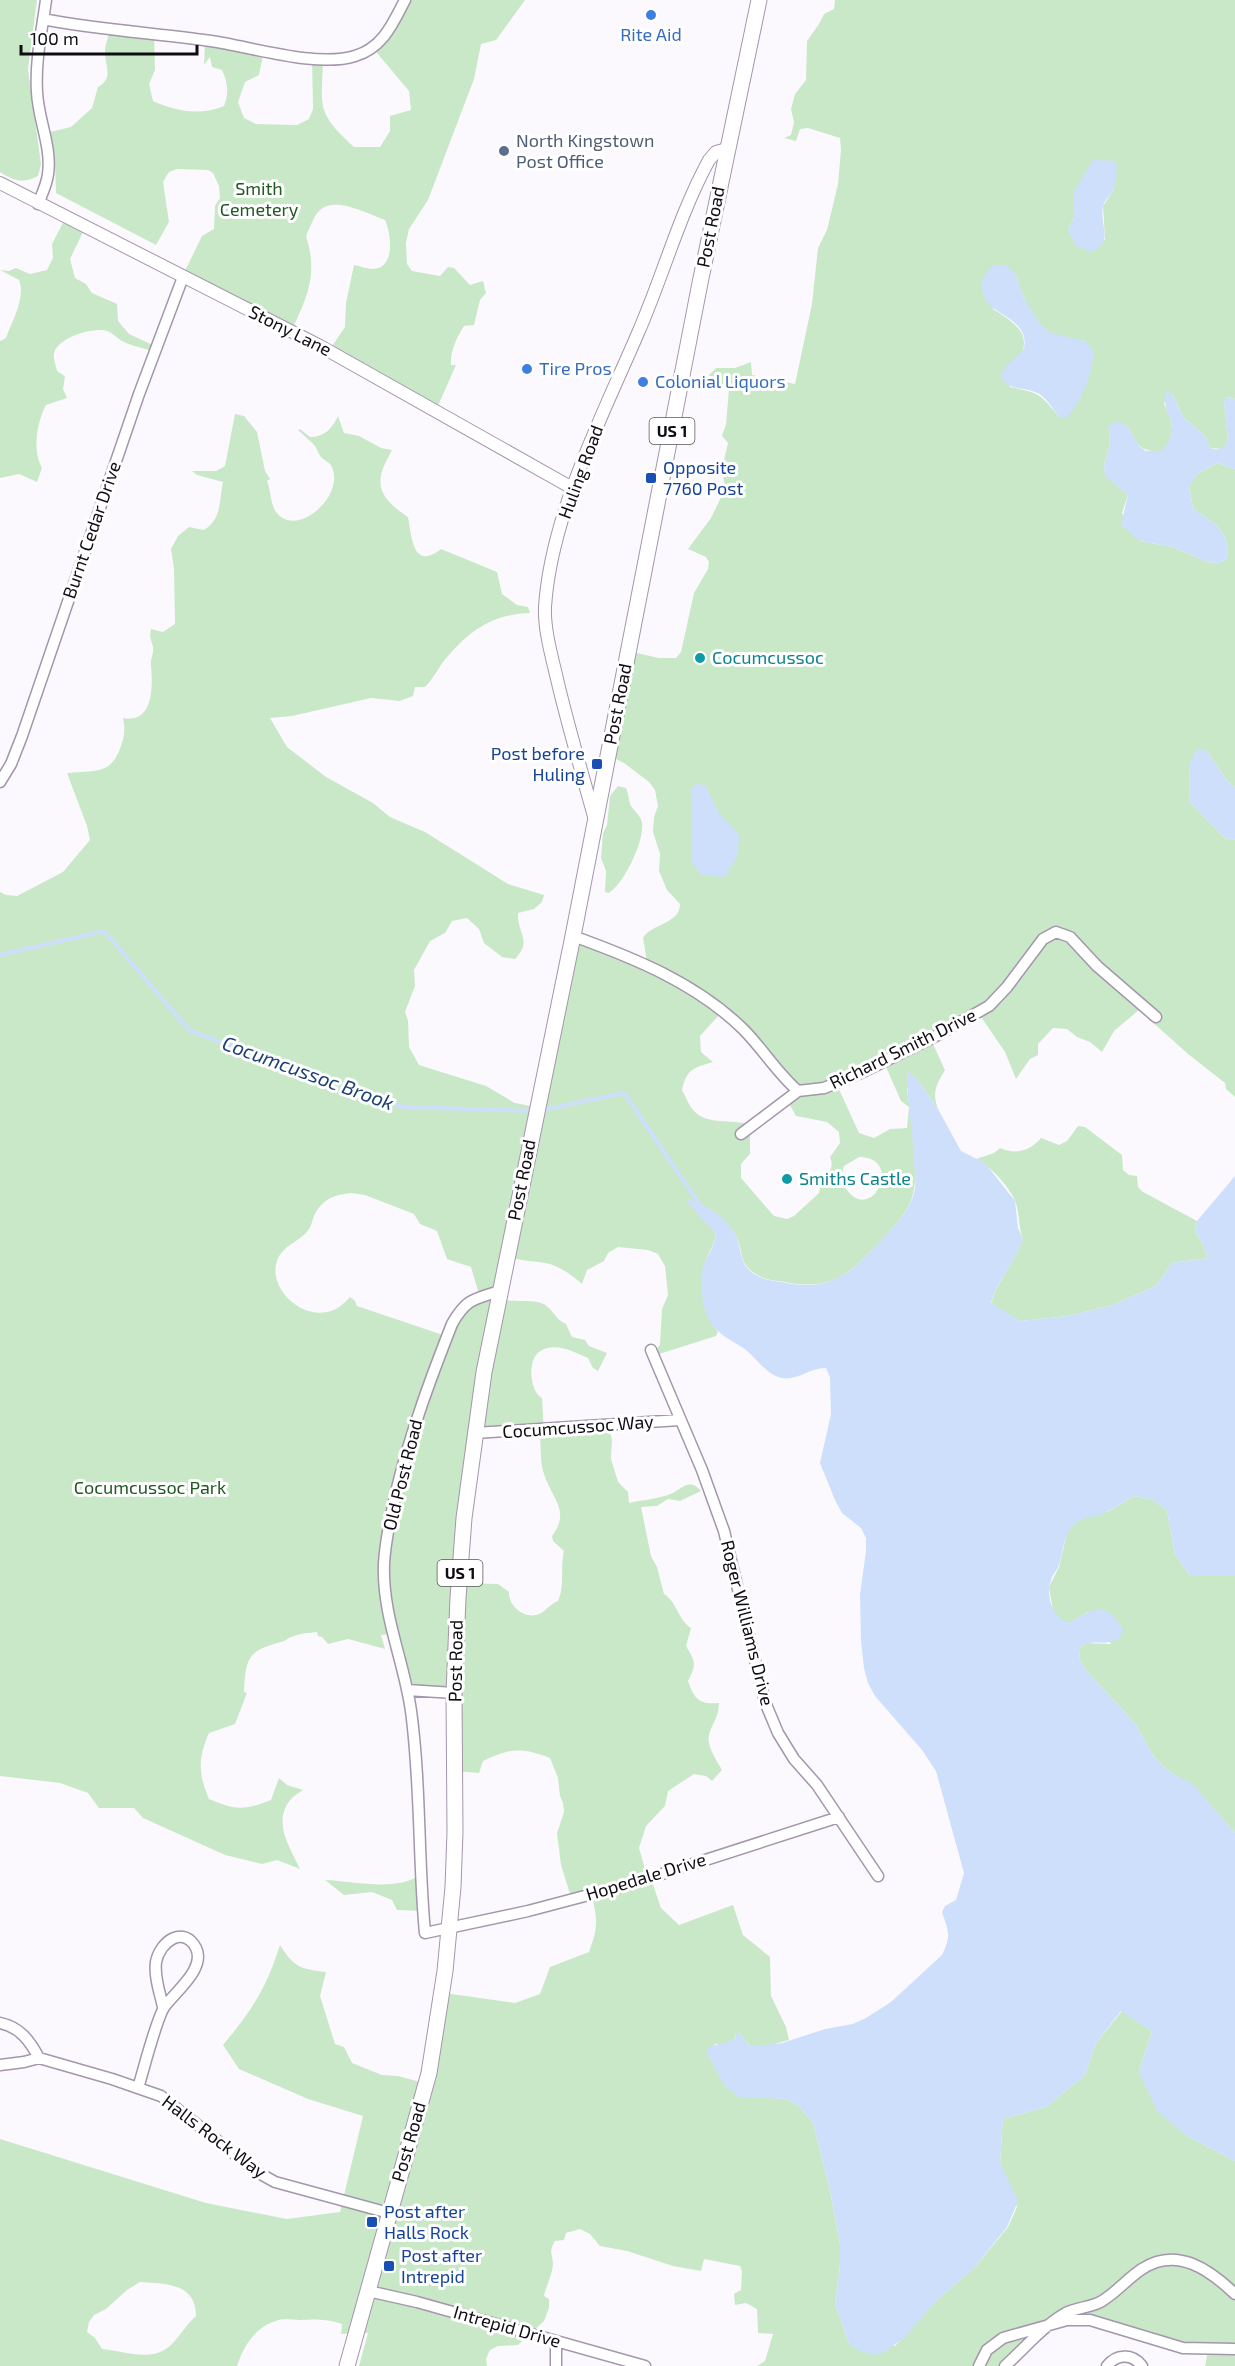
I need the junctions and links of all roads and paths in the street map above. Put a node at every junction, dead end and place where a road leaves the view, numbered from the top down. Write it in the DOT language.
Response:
graph roads {
  1 [pos="46,0"];
  2 [pos="405,0"];
  3 [pos="759,0"];
  4 [pos="43,19"];
  5 [pos="727,149"];
  6 [pos="0,183"];
  7 [pos="38,204"];
  8 [pos="183,277"];
  9 [pos="574,489"];
  10 [pos="0,782"];
  11 [pos="595,821"];
  12 [pos="573,936"];
  13 [pos="1156,1017"];
  14 [pos="798,1091"];
  15 [pos="741,1134"];
  16 [pos="500,1291"];
  17 [pos="651,1350"];
  18 [pos="680,1420"];
  19 [pos="475,1433"];
  20 [pos="407,1690"];
  21 [pos="454,1693"];
  22 [pos="840,1817"];
  23 [pos="878,1876"];
  24 [pos="450,1929"];
  25 [pos="164,2007"];
  26 [pos="0,2023"];
  27 [pos="39,2058"];
  28 [pos="0,2065"];
  29 [pos="138,2088"];
  30 [pos="389,2213"];
  31 [pos="368,2290"];
  32 [pos="1235,2294"];
  33 [pos="1048,2325"];
  34 [pos="556,2342"];
  35 [pos="1235,2349"];
  36 [pos="347,2366"];
  37 [pos="556,2366"];
  38 [pos="645,2366"];
  39 [pos="979,2366"];
  40 [pos="1005,2366"];
  41 [pos="1107,2366"];
  42 [pos="1142,2366"];
  1 -- 4 [label="street"];
  2 -- 4 [label="street"];
  3 -- 5 [label="main road, Post Road / US 1"];
  4 -- 7 [label="street"];
  5 -- 9 [label="street, Huling Road"];
  5 -- 11 [label="main road, Post Road / US 1"];
  6 -- 7 [label="street, Stony Lane"];
  7 -- 8 [label="street, Stony Lane"];
  8 -- 9 [label="street, Stony Lane"];
  8 -- 10 [label="street, Burnt Cedar Drive"];
  9 -- 11 [label="street, Huling Road"];
  11 -- 12 [label="main road, Post Road / US 1"];
  12 -- 14 [label="street"];
  12 -- 16 [label="main road, Post Road / US 1"];
  13 -- 14 [label="street, Richard Smith Drive"];
  14 -- 15 [label="street, Richard Smith Drive"];
  16 -- 19 [label="main road, Post Road / US 1"];
  16 -- 20 [label="street, Old Post Road"];
  17 -- 18 [label="street, Roger Williams Drive"];
  18 -- 19 [label="street, Cocumcussoc Way"];
  18 -- 22 [label="street, Roger Williams Drive"];
  19 -- 21 [label="main road, Post Road / US 1"];
  20 -- 21 [label="street"];
  20 -- 24 [label="street, Old Post Road"];
  21 -- 24 [label="main road, Post Road / US 1"];
  22 -- 23 [label="street, Roger Williams Drive"];
  22 -- 24 [label="street, Hopedale Drive"];
  24 -- 30 [label="main road, Post Road / US 1"];
  25 -- 25 [label="street"];
  25 -- 29 [label="street"];
  26 -- 27 [label="street"];
  27 -- 28 [label="street, Halls Rock Way"];
  27 -- 29 [label="street, Halls Rock Way"];
  29 -- 30 [label="street, Halls Rock Way"];
  30 -- 31 [label="main road, Post Road / US 1"];
  31 -- 34 [label="street, Intrepid Drive"];
  31 -- 36 [label="main road, Post Road / US 1"];
  32 -- 33 [label="street"];
  33 -- 35 [label="street"];
  33 -- 39 [label="street"];
  33 -- 40 [label="street"];
  34 -- 37 [label="street"];
  34 -- 38 [label="street, Intrepid Drive"];
  41 -- 42 [label="street"];
}
